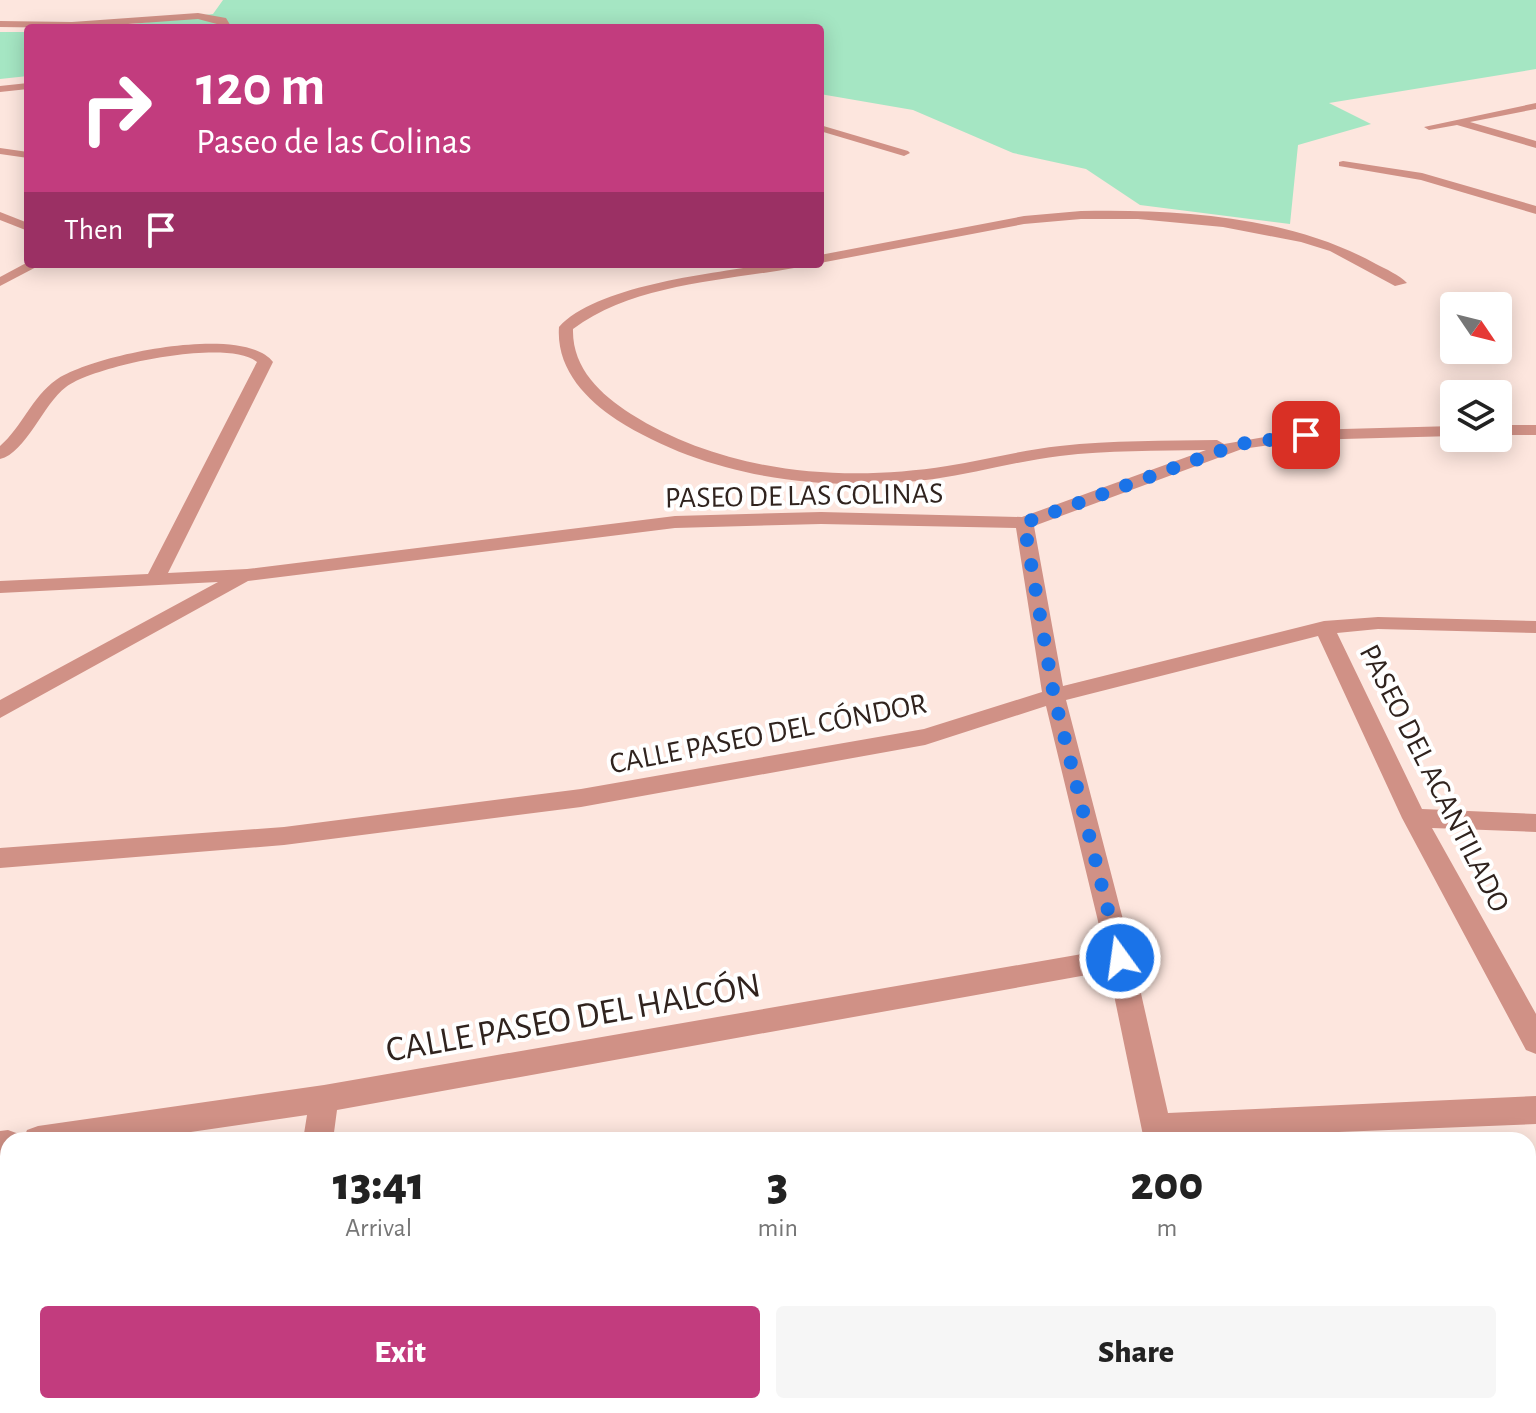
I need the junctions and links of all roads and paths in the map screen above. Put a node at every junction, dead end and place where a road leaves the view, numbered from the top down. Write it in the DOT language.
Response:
graph roads {
  1 [pos="0,24"];
  2 [pos="24,24"];
  3 [pos="24,24"];
  4 [pos="93,24"];
  5 [pos="93,24"];
  6 [pos="226,24"];
  7 [pos="24,86"];
  8 [pos="0,89"];
  9 [pos="1536,106"];
  10 [pos="1456,122"];
  11 [pos="1429,127"];
  12 [pos="824,129"];
  13 [pos="1536,145"];
  14 [pos="904,153"];
  15 [pos="0,154"];
  16 [pos="22,155"];
  17 [pos="1343,164"];
  18 [pos="1536,210"];
  19 [pos="0,216"];
  20 [pos="24,225"];
  21 [pos="824,258"];
  22 [pos="27,268"];
  23 [pos="773,268"];
  24 [pos="0,282"];
  25 [pos="1400,283"];
  26 [pos="1512,430"];
  27 [pos="1536,430"];
  28 [pos="1440,431"];
  29 [pos="1239,444"];
  30 [pos="0,454"];
  31 [pos="1024,523"];
  32 [pos="247,575"];
  33 [pos="154,581"];
  34 [pos="0,587"];
  35 [pos="1536,627"];
  36 [pos="1324,628"];
  37 [pos="1054,696"];
  38 [pos="0,710"];
  39 [pos="1414,818"];
  40 [pos="1536,823"];
  41 [pos="0,858"];
  42 [pos="1120,958"];
  43 [pos="1536,1041"];
  44 [pos="324,1099"];
  45 [pos="1536,1110"];
  46 [pos="94,1132"];
  47 [pos="319,1132"];
  48 [pos="1157,1132"];
  49 [pos="1189,1132"];
  1 -- 2 [label="street"];
  3 -- 4 [label="street"];
  5 -- 6 [label="street"];
  7 -- 8 [label="street"];
  9 -- 10 [label="street"];
  10 -- 11 [label="street"];
  10 -- 13 [label="street"];
  12 -- 14 [label="street"];
  15 -- 16 [label="street"];
  17 -- 18 [label="street"];
  19 -- 20 [label="street"];
  21 -- 25 [label="street"];
  22 -- 24 [label="street"];
  23 -- 29 [label="street"];
  26 -- 27 [label="street"];
  28 -- 29 [label="street, PASEO DE LAS COLINAS"];
  29 -- 31 [label="street, PASEO DE LAS COLINAS"];
  30 -- 33 [label="street"];
  31 -- 32 [label="street, PASEO DE LAS COLINAS"];
  31 -- 37 [label="street"];
  32 -- 33 [label="street, PASEO DE LAS COLINAS"];
  32 -- 38 [label="street"];
  33 -- 34 [label="street, PASEO DE LAS COLINAS"];
  35 -- 36 [label="street, CALLE PASEO DEL CÓNDOR"];
  36 -- 37 [label="street, CALLE PASEO DEL CÓNDOR"];
  36 -- 39 [label="street, PASEO DEL ACANTILADO"];
  37 -- 41 [label="street, CALLE PASEO DEL CÓNDOR"];
  37 -- 42 [label="street"];
  39 -- 40 [label="street"];
  39 -- 43 [label="street, PASEO DEL ACANTILADO"];
  42 -- 44 [label="street, CALLE PASEO DEL HALCÓN"];
  42 -- 48 [label="street"];
  44 -- 46 [label="street, CALLE PASEO DEL HALCÓN"];
  44 -- 47 [label="street"];
  45 -- 49 [label="street"];
}
